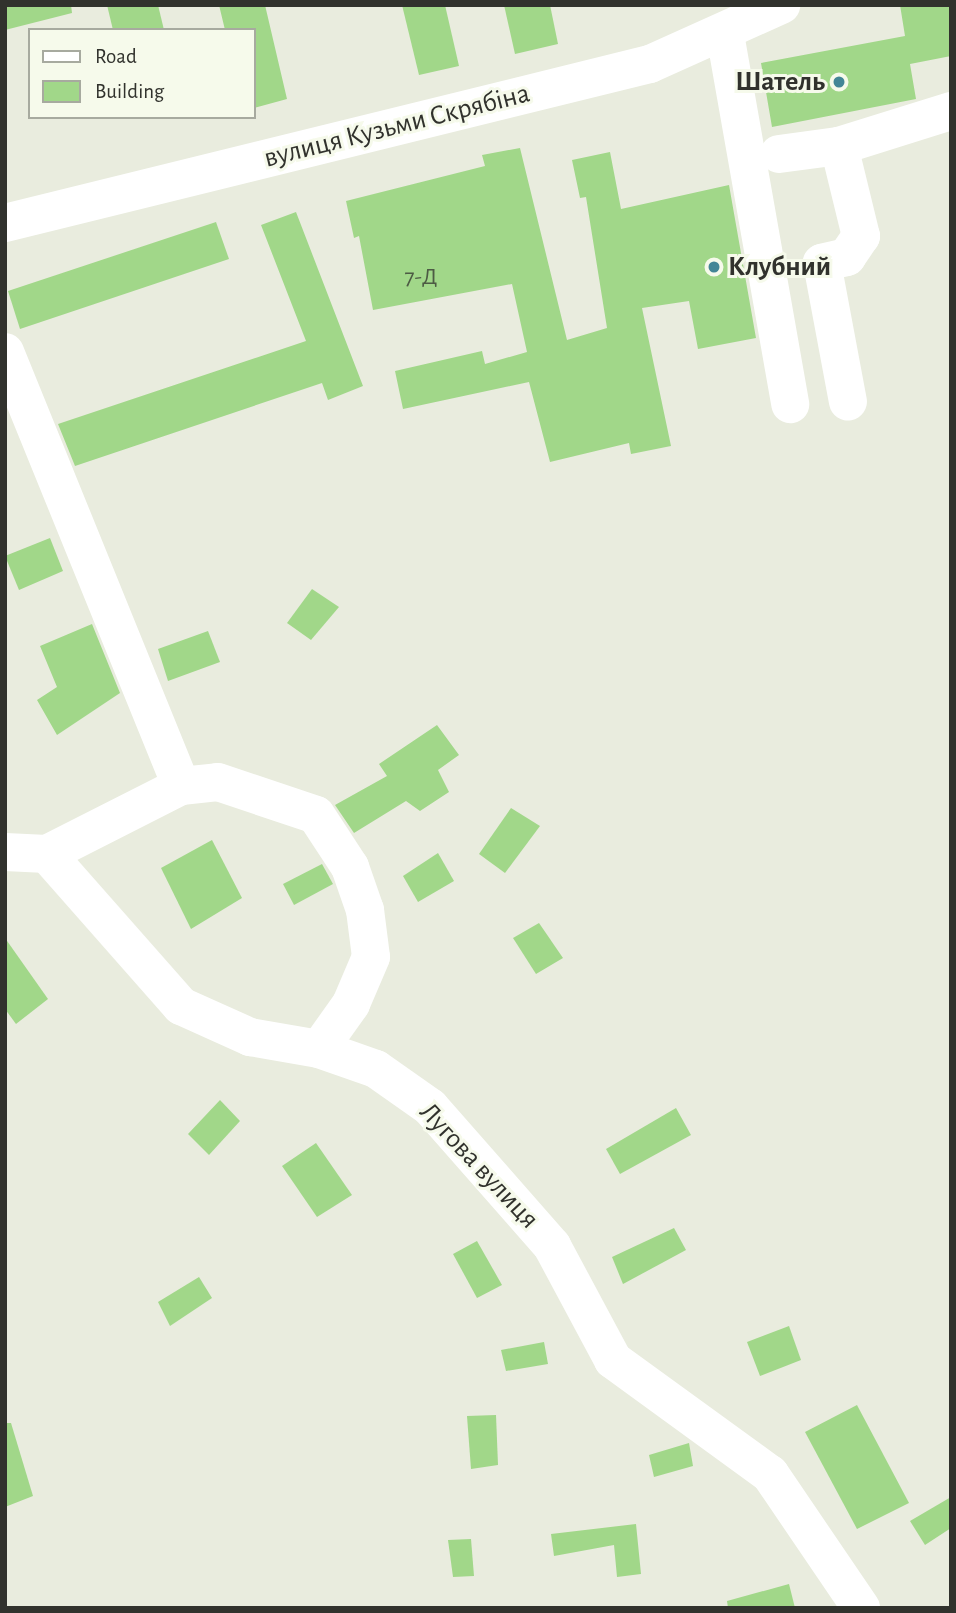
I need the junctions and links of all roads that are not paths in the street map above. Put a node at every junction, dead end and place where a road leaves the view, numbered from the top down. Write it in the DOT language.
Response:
graph roads {
  1 [pos="781,5"];
  2 [pos="725,34"];
  3 [pos="951,110"];
  4 [pos="839,146"];
  5 [pos="779,154"];
  6 [pos="5,223"];
  7 [pos="5,352"];
  8 [pos="848,402"];
  9 [pos="790,404"];
  10 [pos="181,786"];
  11 [pos="5,852"];
  12 [pos="47,854"];
  13 [pos="319,1049"];
  14 [pos="861,1608"];
  1 -- 2 [label="street, вулиця Кузьми Скрябіна"];
  2 -- 6 [label="street, вулиця Кузьми Скрябіна"];
  2 -- 9 [label="street"];
  3 -- 4 [label="street"];
  4 -- 5 [label="street"];
  4 -- 8 [label="street"];
  7 -- 10 [label="street"];
  10 -- 12 [label="street"];
  10 -- 13 [label="street"];
  11 -- 12 [label="street"];
  12 -- 13 [label="street, Лугова вулиця"];
  13 -- 14 [label="street, Лугова вулиця"];
}
